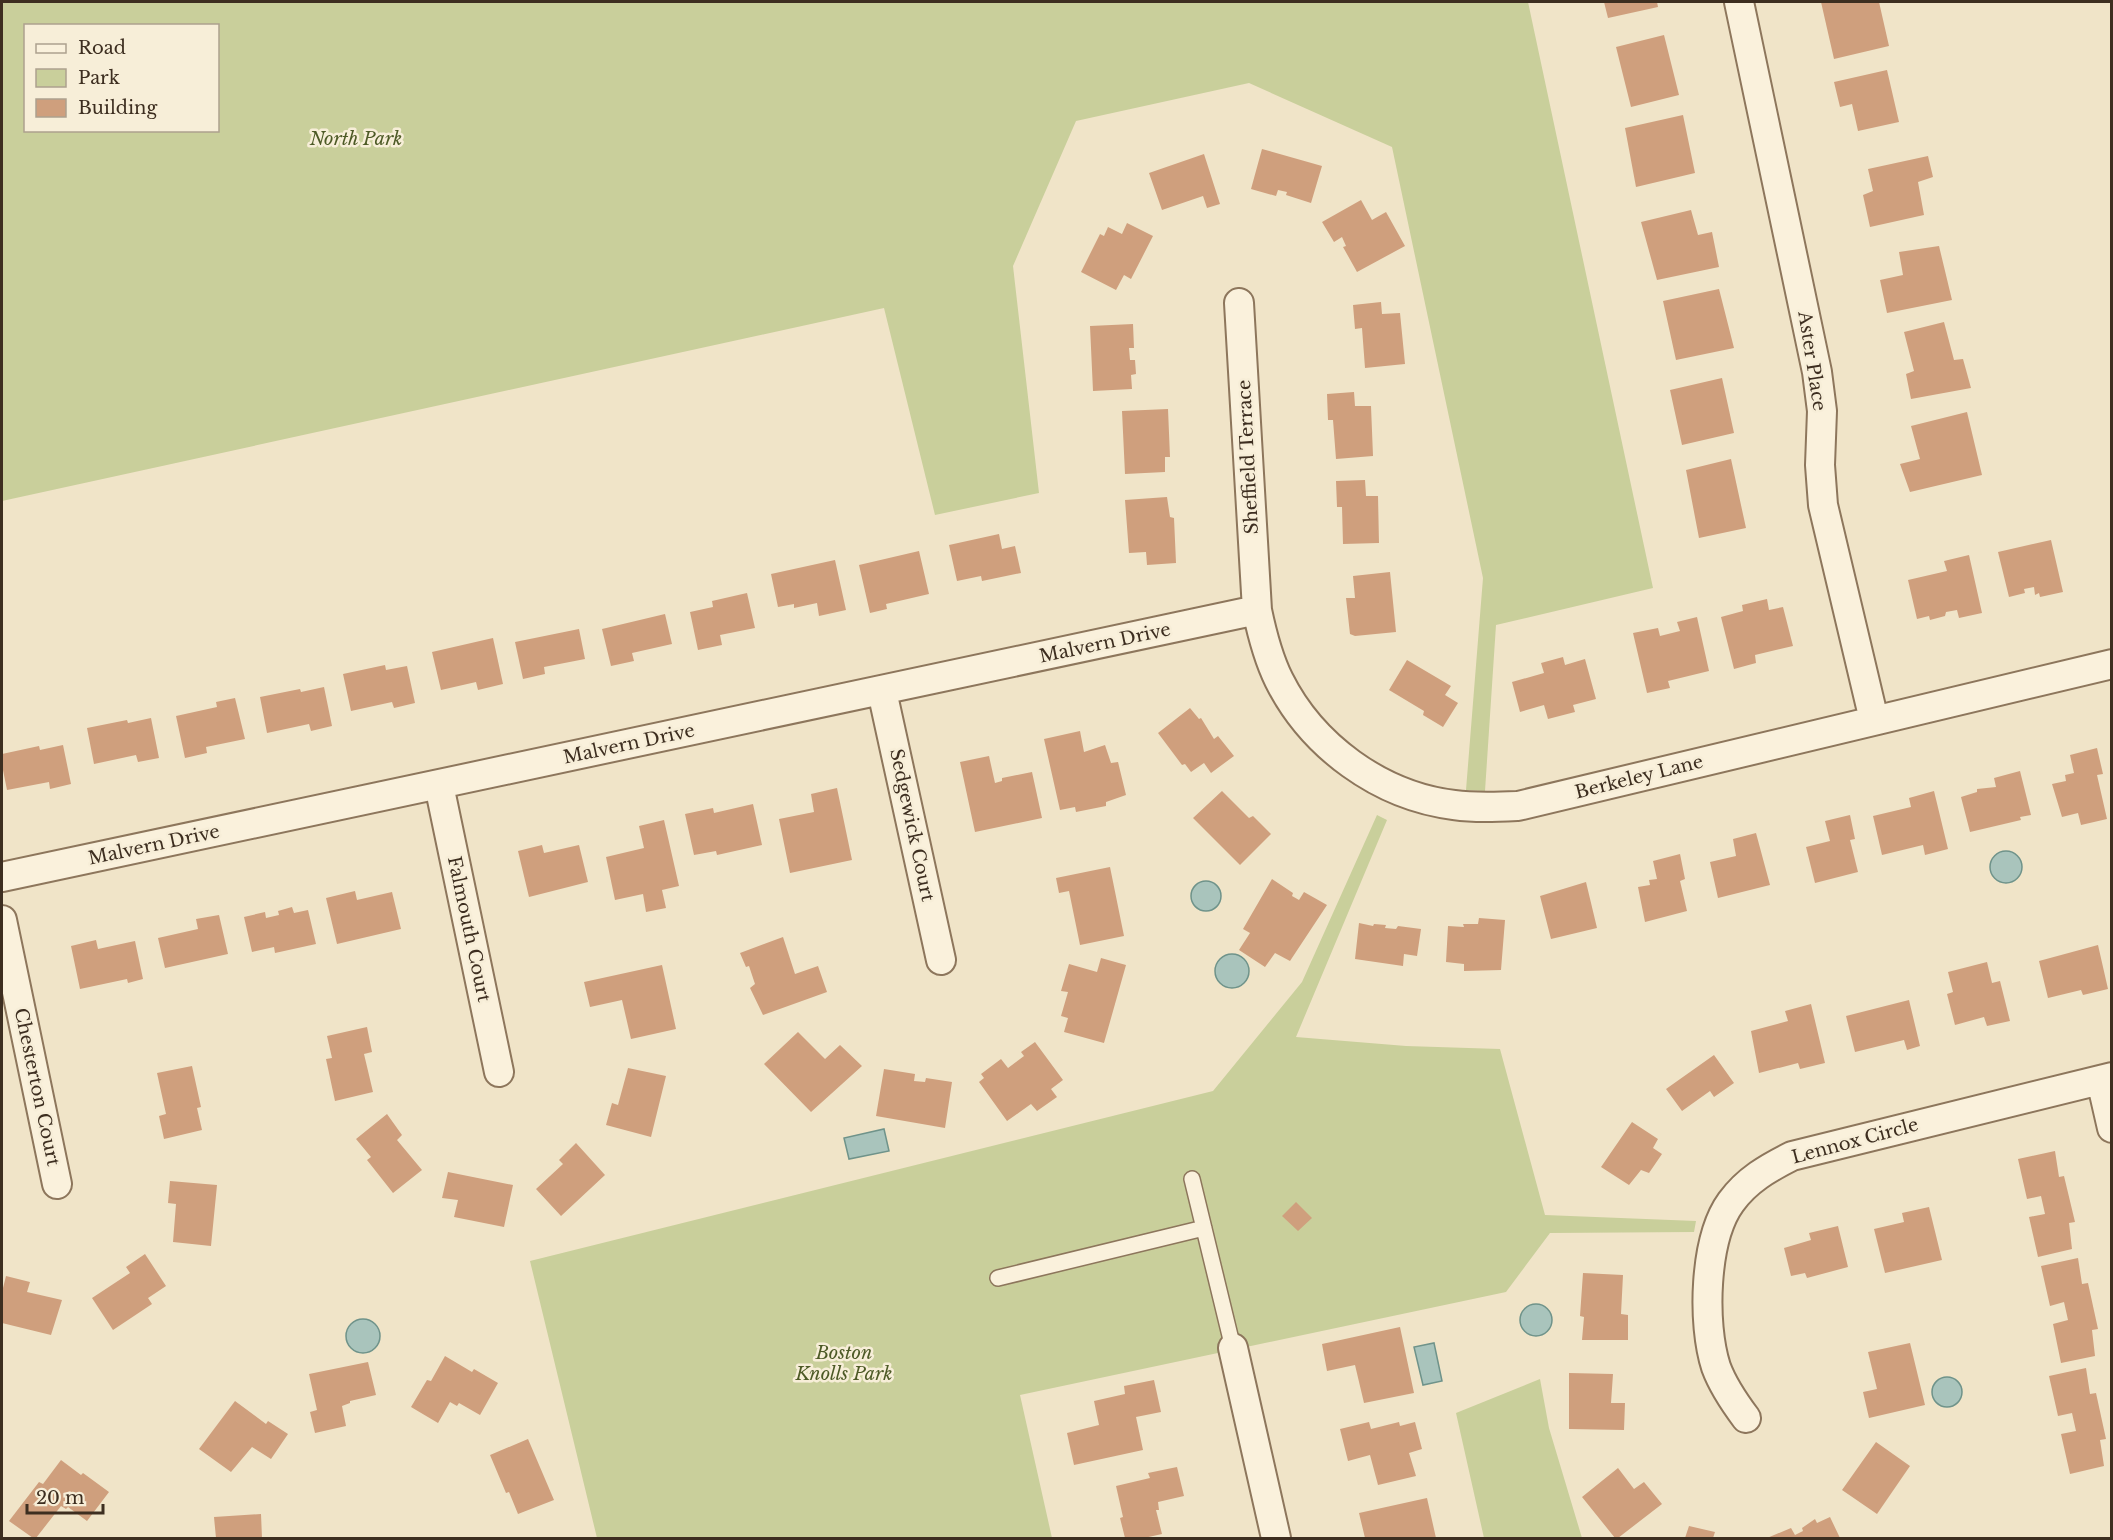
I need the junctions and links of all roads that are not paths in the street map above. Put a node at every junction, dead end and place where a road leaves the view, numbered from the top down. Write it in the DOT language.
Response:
graph roads {
  1 [pos="1739,2"];
  2 [pos="1239,303"];
  3 [pos="1257,610"];
  4 [pos="2112,664"];
  5 [pos="882,691"];
  6 [pos="1874,720"];
  7 [pos="439,785"];
  8 [pos="2,877"];
  9 [pos="2,920"];
  10 [pos="941,960"];
  11 [pos="499,1072"];
  12 [pos="2106,1078"];
  13 [pos="2112,1128"];
  14 [pos="1192,1179"];
  15 [pos="57,1184"];
  16 [pos="1204,1228"];
  17 [pos="998,1278"];
  18 [pos="1233,1348"];
  19 [pos="1746,1418"];
  20 [pos="1276,1539"];
  1 -- 6 [label="street, Aster Place"];
  2 -- 3 [label="street, Sheffield Terrace"];
  3 -- 5 [label="street, Malvern Drive"];
  3 -- 6 [label="street, Berkeley Lane"];
  4 -- 6 [label="street, Berkeley Lane"];
  5 -- 7 [label="street, Malvern Drive"];
  5 -- 10 [label="street, Sedgewick Court"];
  7 -- 8 [label="street, Malvern Drive"];
  7 -- 11 [label="street, Falmouth Court"];
  9 -- 15 [label="street, Chesterton Court"];
  12 -- 13 [label="street"];
  12 -- 19 [label="street, Lennox Circle"];
  14 -- 16 [label="lane"];
  16 -- 17 [label="lane"];
  16 -- 18 [label="lane"];
  18 -- 20 [label="street"];
}
